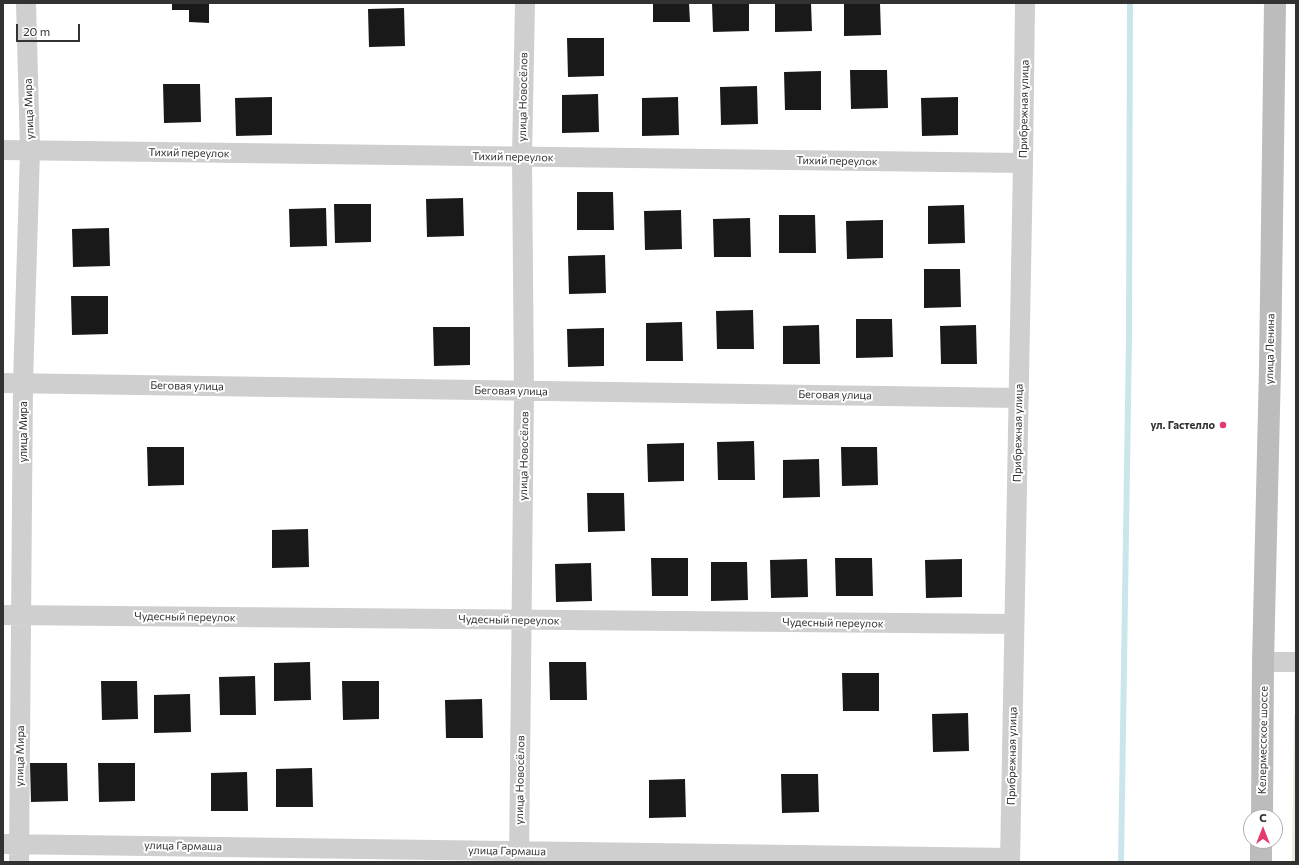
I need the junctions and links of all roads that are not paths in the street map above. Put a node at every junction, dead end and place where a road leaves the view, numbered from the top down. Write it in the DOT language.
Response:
graph roads {
  1 [pos="26,3"];
  2 [pos="525,3"];
  3 [pos="1025,3"];
  4 [pos="1275,3"];
  5 [pos="3,150"];
  6 [pos="30,151"];
  7 [pos="522,157"];
  8 [pos="1023,163"];
  9 [pos="3,383"];
  10 [pos="23,383"];
  11 [pos="524,391"];
  12 [pos="1019,398"];
  13 [pos="12,615"];
  14 [pos="522,620"];
  15 [pos="1014,624"];
  16 [pos="1264,662"];
  17 [pos="1296,662"];
  18 [pos="1262,809"];
  19 [pos="1261,849"];
  20 [pos="14,850"];
  21 [pos="519,856"];
  22 [pos="1010,860"];
  23 [pos="1261,862"];
  1 -- 6 [label="street, улица Мира"];
  2 -- 7 [label="street, улица Новосёлов"];
  3 -- 8 [label="street, Прибрежная улица"];
  4 -- 16 [label="main road, улица Ленина"];
  5 -- 6 [label="street, Тихий переулок"];
  6 -- 7 [label="street, Тихий переулок"];
  6 -- 10 [label="street, улица Мира"];
  7 -- 8 [label="street, Тихий переулок"];
  7 -- 11 [label="street, улица Новосёлов"];
  8 -- 12 [label="street, Прибрежная улица"];
  9 -- 10 [label="street, Беговая улица"];
  10 -- 11 [label="street, Беговая улица"];
  10 -- 13 [label="street, улица Мира"];
  11 -- 12 [label="street, Беговая улица"];
  11 -- 14 [label="street, улица Новосёлов"];
  12 -- 15 [label="street, Прибрежная улица"];
  13 -- 14 [label="street, Чудесный переулок"];
  13 -- 20 [label="street, улица Мира"];
  14 -- 15 [label="street, Чудесный переулок"];
  14 -- 21 [label="street, улица Новосёлов"];
  15 -- 22 [label="street, Прибрежная улица"];
  16 -- 17 [label="street"];
  16 -- 18 [label="main road, Келермесское шоссе"];
  19 -- 23 [label="main road"];
  20 -- 21 [label="street, улица Гармаша"];
  21 -- 22 [label="street, улица Гармаша"];
}
